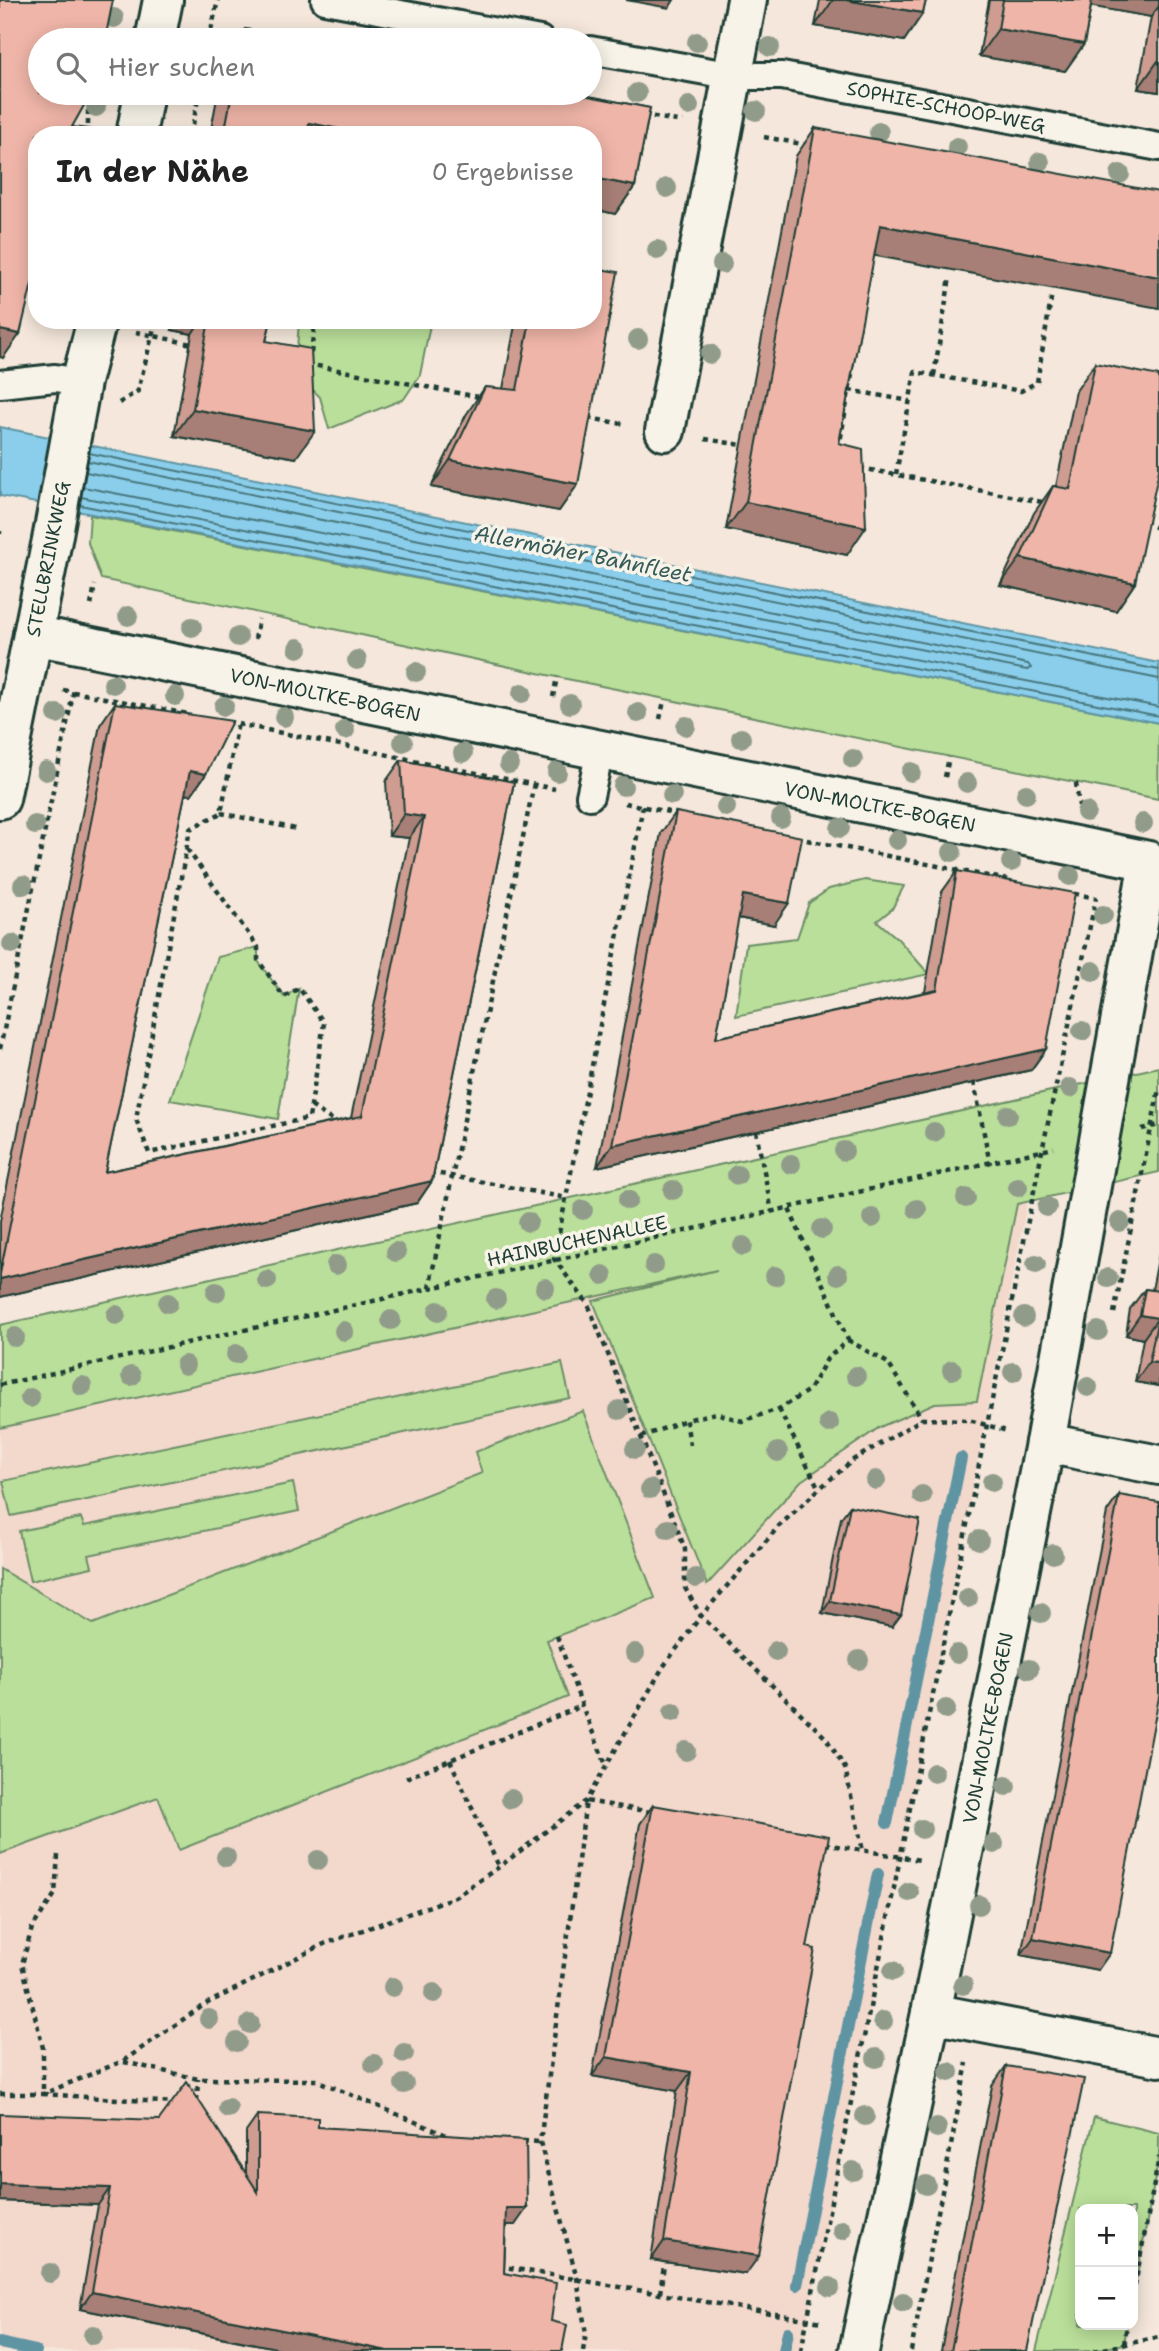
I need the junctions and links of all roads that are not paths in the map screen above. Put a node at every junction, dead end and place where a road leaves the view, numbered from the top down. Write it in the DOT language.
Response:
graph roads {
  1 [pos="163,0"];
  2 [pos="325,0"];
  3 [pos="747,0"];
  4 [pos="157,28"];
  5 [pos="476,28"];
  6 [pos="602,52"];
  7 [pos="733,76"];
  8 [pos="142,105"];
  9 [pos="138,126"];
  10 [pos="1159,147"];
  11 [pos="95,329"];
  12 [pos="81,382"];
  13 [pos="0,384"];
  14 [pos="665,431"];
  15 [pos="33,635"];
  16 [pos="600,751"];
  17 [pos="590,796"];
  18 [pos="0,799"];
  19 [pos="1045,1443"];
  20 [pos="1159,1465"];
  21 [pos="931,2013"];
  22 [pos="1159,2057"];
  23 [pos="862,2340"];
  1 -- 4 [label="street"];
  2 -- 5 [label="lane"];
  3 -- 7 [label="street"];
  6 -- 7 [label="lane, SOPHIE-SCHOOP-WEG"];
  7 -- 10 [label="lane, SOPHIE-SCHOOP-WEG"];
  7 -- 14 [label="street"];
  8 -- 9 [label="street"];
  11 -- 12 [label="street, STELLBRINKWEG"];
  12 -- 13 [label="lane"];
  12 -- 15 [label="street, STELLBRINKWEG"];
  15 -- 16 [label="street, VON-MOLTKE-BOGEN"];
  15 -- 18 [label="street, STELLBRINKWEG"];
  16 -- 17 [label="lane"];
  16 -- 19 [label="street, VON-MOLTKE-BOGEN"];
  19 -- 20 [label="street"];
  19 -- 21 [label="street, VON-MOLTKE-BOGEN"];
  21 -- 22 [label="street"];
  21 -- 23 [label="street, VON-MOLTKE-BOGEN"];
}
